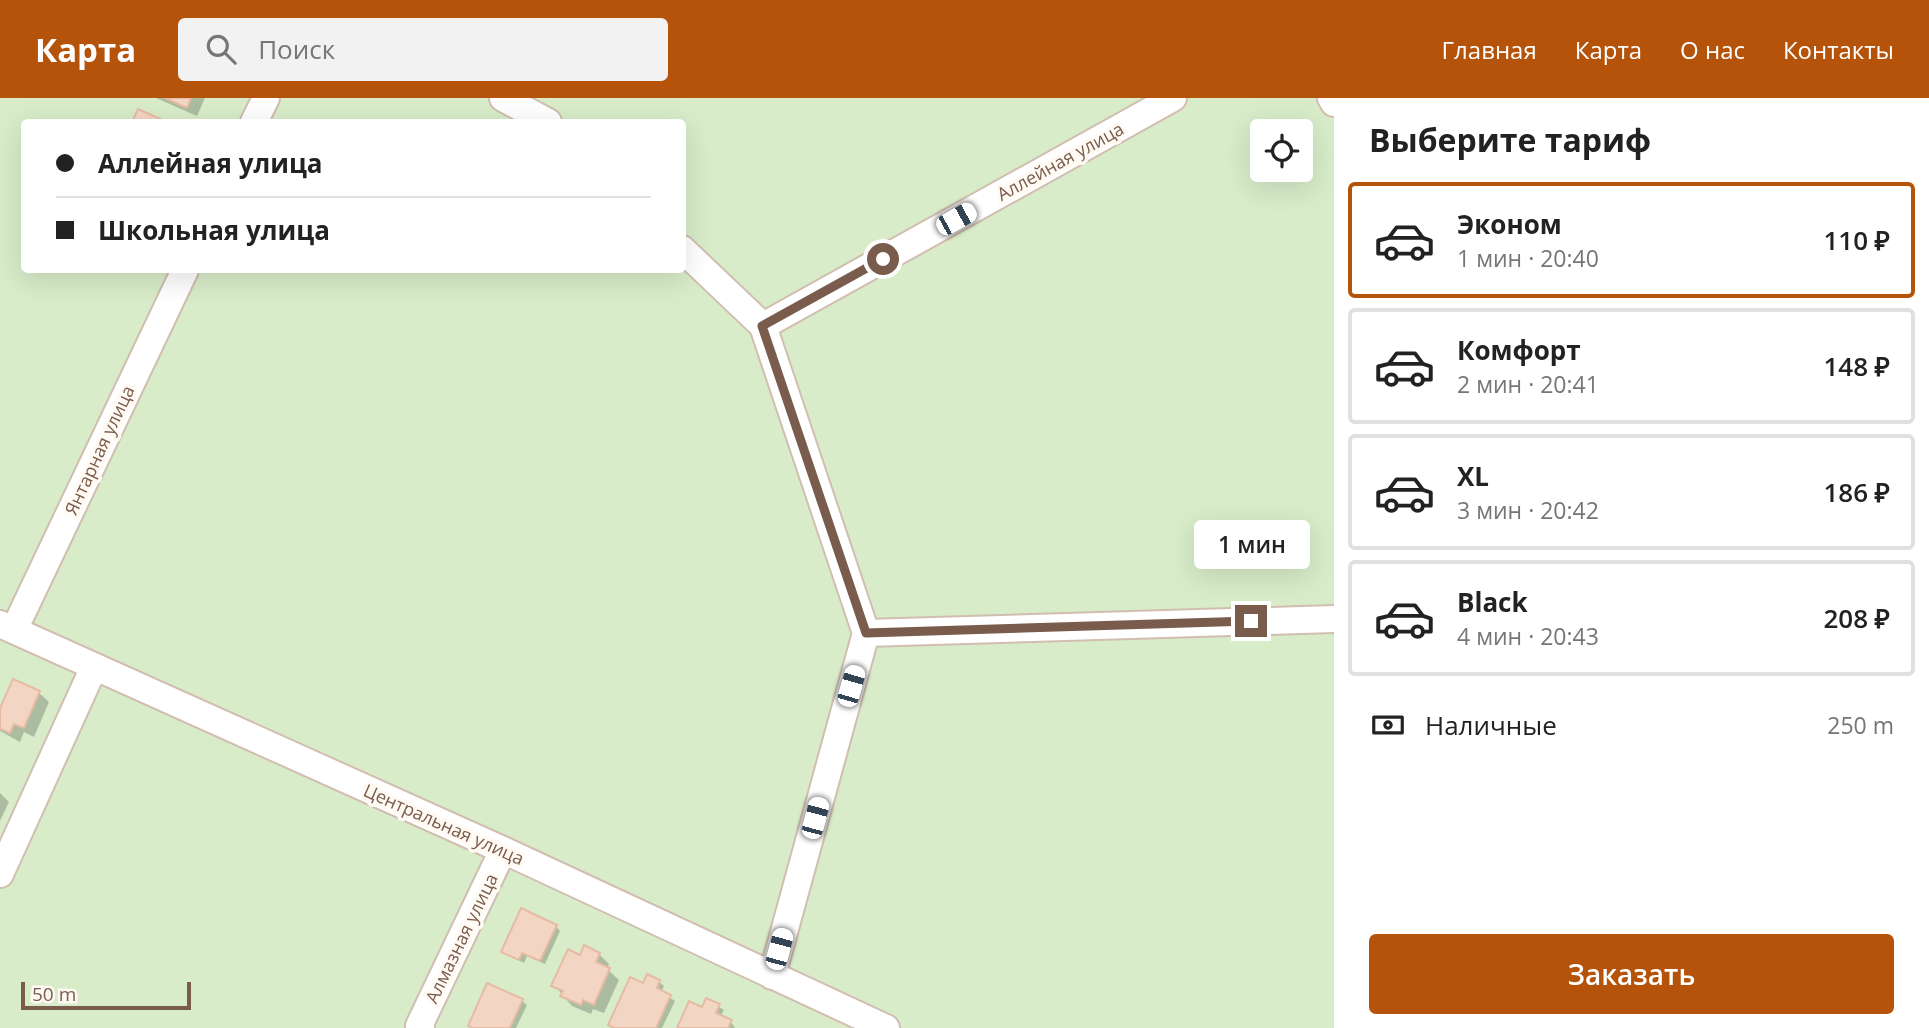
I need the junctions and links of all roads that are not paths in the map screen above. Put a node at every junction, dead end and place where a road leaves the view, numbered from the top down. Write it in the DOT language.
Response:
graph roads {
  1 [pos="266,98"];
  2 [pos="503,98"];
  3 [pos="1173,98"];
  4 [pos="1331,98"];
  5 [pos="1334,103"];
  6 [pos="256,119"];
  7 [pos="542,119"];
  8 [pos="686,253"];
  9 [pos="184,273"];
  10 [pos="762,326"];
  11 [pos="1334,619"];
  12 [pos="7,627"];
  13 [pos="866,633"];
  14 [pos="94,667"];
  15 [pos="503,850"];
  16 [pos="0,874"];
  17 [pos="772,976"];
  18 [pos="413,1027"];
  19 [pos="886,1028"];
  1 -- 6 [label="street"];
  2 -- 7 [label="street"];
  3 -- 10 [label="street, Аллейная улица"];
  4 -- 5 [label="street"];
  8 -- 10 [label="street"];
  9 -- 12 [label="street, Янтарная улица"];
  10 -- 13 [label="street"];
  11 -- 13 [label="street"];
  12 -- 14 [label="street, Центральная улица"];
  13 -- 17 [label="street"];
  14 -- 15 [label="street, Центральная улица"];
  14 -- 16 [label="street"];
  15 -- 17 [label="street, Центральная улица"];
  15 -- 18 [label="street, Алмазная улица"];
  17 -- 19 [label="street, Центральная улица"];
}
